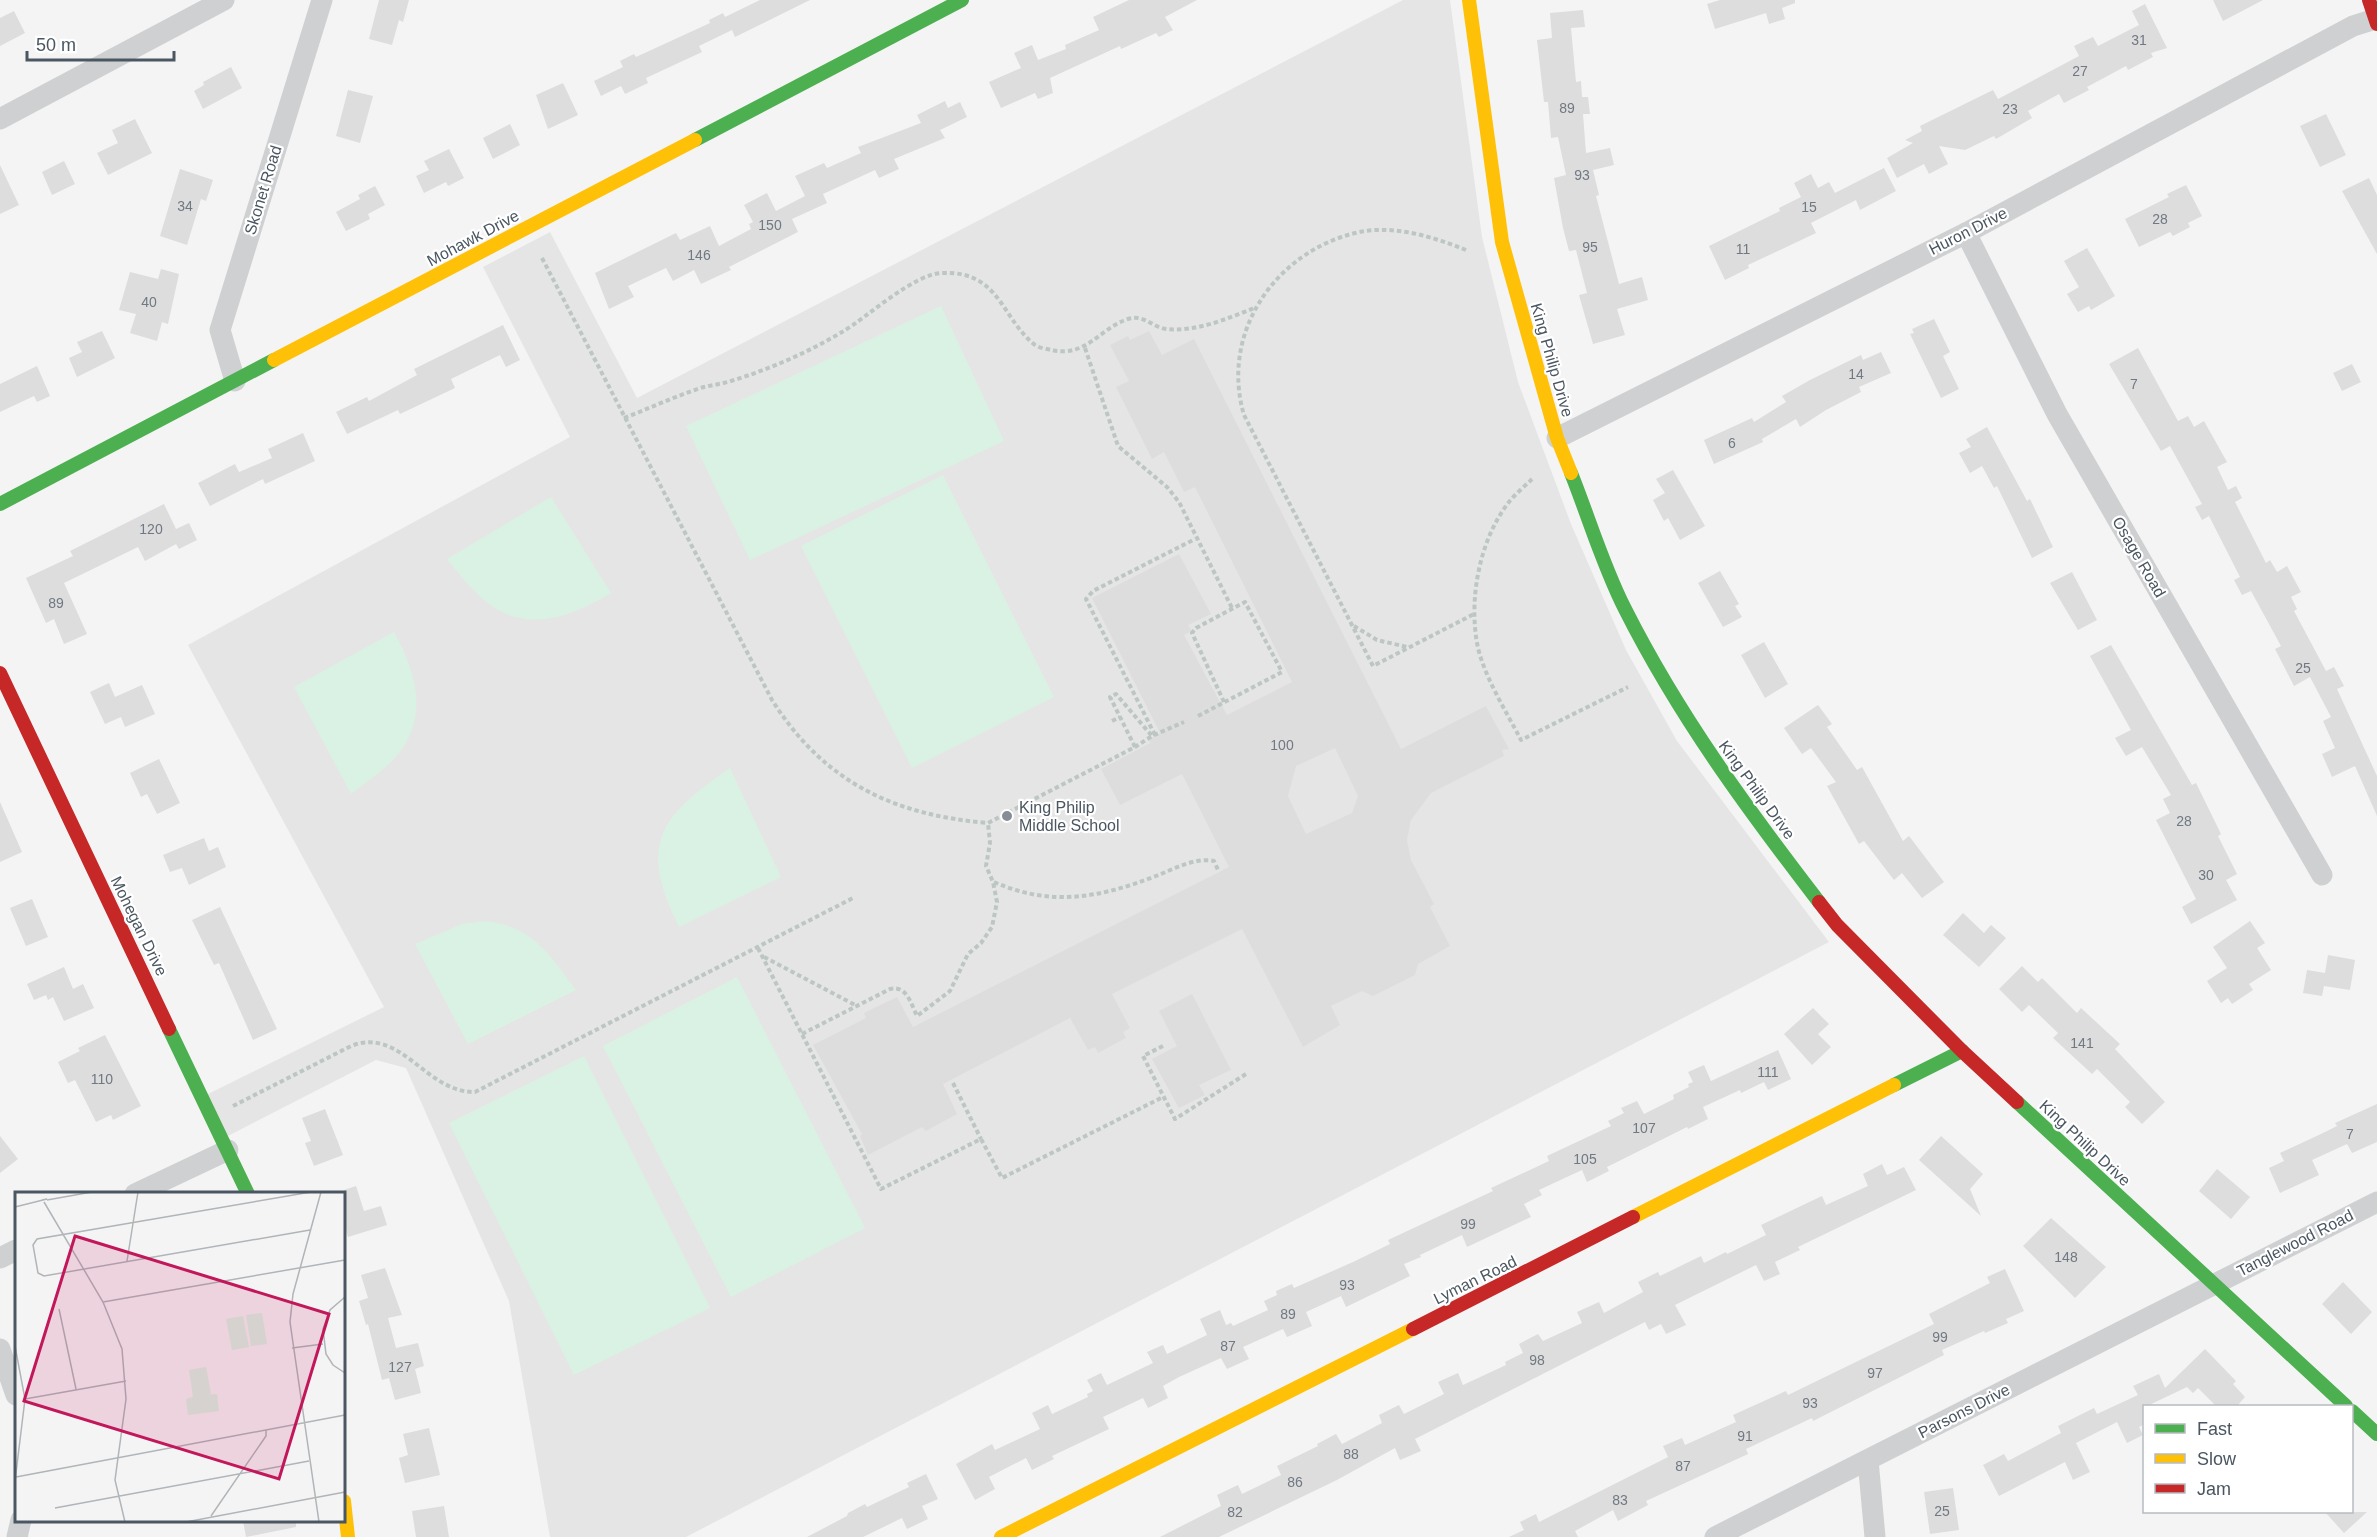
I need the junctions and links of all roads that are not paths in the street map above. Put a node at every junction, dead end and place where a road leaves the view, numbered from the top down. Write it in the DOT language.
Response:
graph roads {
  1 [pos="224,0"];
  2 [pos="322,0"];
  3 [pos="962,0"];
  4 [pos="1469,0"];
  5 [pos="2374,14"];
  6 [pos="0,119"];
  7 [pos="1966,233"];
  8 [pos="235,381"];
  9 [pos="1557,438"];
  10 [pos="0,504"];
  11 [pos="0,673"];
  12 [pos="2322,875"];
  13 [pos="1962,1051"];
  14 [pos="228,1149"];
  15 [pos="139,1192"];
  16 [pos="247,1192"];
  17 [pos="2377,1202"];
  18 [pos="15,1250"];
  19 [pos="0,1258"];
  20 [pos="2213,1285"];
  21 [pos="0,1349"];
  22 [pos="15,1392"];
  23 [pos="2344,1405"];
  24 [pos="2353,1412"];
  25 [pos="2377,1434"];
  26 [pos="1868,1460"];
  27 [pos="345,1510"];
  28 [pos="21,1522"];
  29 [pos="17,1537"];
  30 [pos="348,1537"];
  31 [pos="1001,1537"];
  32 [pos="1715,1537"];
  33 [pos="1875,1537"];
  1 -- 6 [label="street"];
  2 -- 8 [label="street, Skonet Road"];
  3 -- 8 [label="street, Mohawk Drive"];
  4 -- 9 [label="street, King Philip Drive"];
  5 -- 7 [label="street, Huron Drive"];
  7 -- 9 [label="street, Huron Drive"];
  7 -- 12 [label="street, Osage Road"];
  8 -- 10 [label="street, Mohawk Drive"];
  9 -- 13 [label="street, King Philip Drive"];
  11 -- 14 [label="street, Mohegan Drive"];
  13 -- 20 [label="street, King Philip Drive"];
  13 -- 31 [label="street, Lyman Road"];
  14 -- 15 [label="street"];
  14 -- 16 [label="street, Mohegan Drive"];
  17 -- 20 [label="street, Tanglewood Road"];
  18 -- 19 [label="street"];
  20 -- 23 [label="street, King Philip Drive"];
  20 -- 26 [label="street, Parsons Drive"];
  21 -- 22 [label="street"];
  24 -- 25 [label="street"];
  26 -- 32 [label="street, Parsons Drive"];
  26 -- 33 [label="street"];
  27 -- 30 [label="street"];
  28 -- 29 [label="street"];
}
